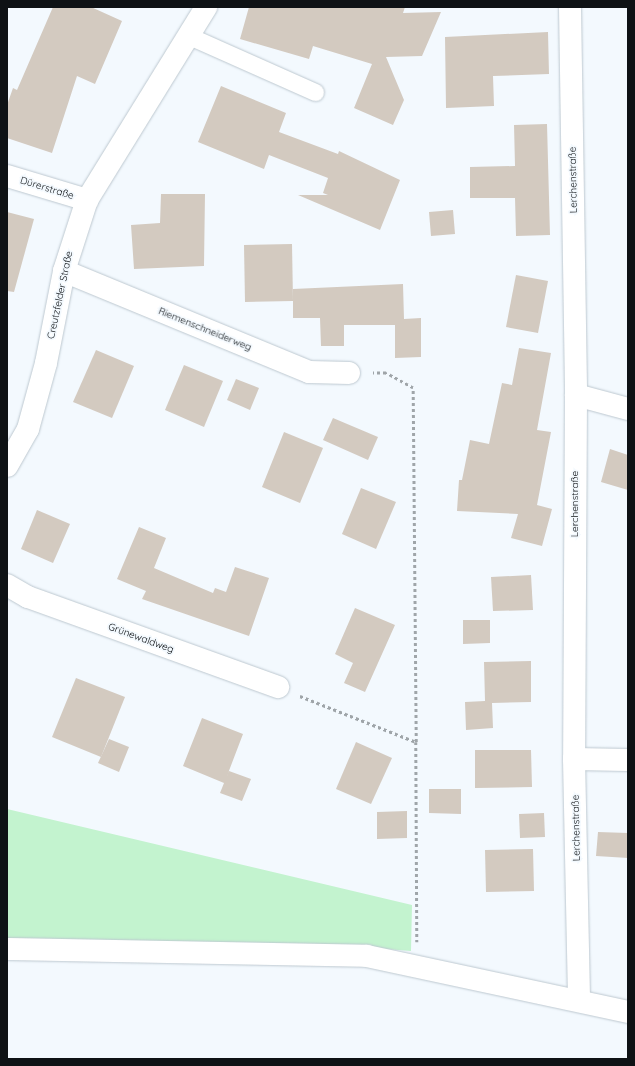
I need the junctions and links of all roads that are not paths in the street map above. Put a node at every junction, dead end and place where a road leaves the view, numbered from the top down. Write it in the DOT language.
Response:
graph roads {
  1 [pos="206,7"];
  2 [pos="570,7"];
  3 [pos="189,36"];
  4 [pos="315,92"];
  5 [pos="7,176"];
  6 [pos="87,200"];
  7 [pos="64,270"];
  8 [pos="349,373"];
  9 [pos="576,395"];
  10 [pos="628,409"];
  11 [pos="9,460"];
  12 [pos="7,585"];
  13 [pos="278,687"];
  14 [pos="574,759"];
  15 [pos="628,760"];
  16 [pos="7,949"];
  17 [pos="579,1000"];
  18 [pos="628,1012"];
  1 -- 3 [label="street, Creutzfelder Straße"];
  2 -- 9 [label="street, Lerchenstraße"];
  3 -- 4 [label="lane"];
  3 -- 6 [label="street, Creutzfelder Straße"];
  5 -- 6 [label="street, Dürerstraße"];
  6 -- 7 [label="street, Creutzfelder Straße"];
  7 -- 8 [label="street, Riemenschneiderweg"];
  7 -- 11 [label="street, Creutzfelder Straße"];
  9 -- 10 [label="street"];
  9 -- 14 [label="street, Lerchenstraße"];
  12 -- 13 [label="street, Grünewaldweg"];
  14 -- 15 [label="street"];
  14 -- 17 [label="street, Lerchenstraße"];
  16 -- 17 [label="street"];
  17 -- 18 [label="street"];
}
